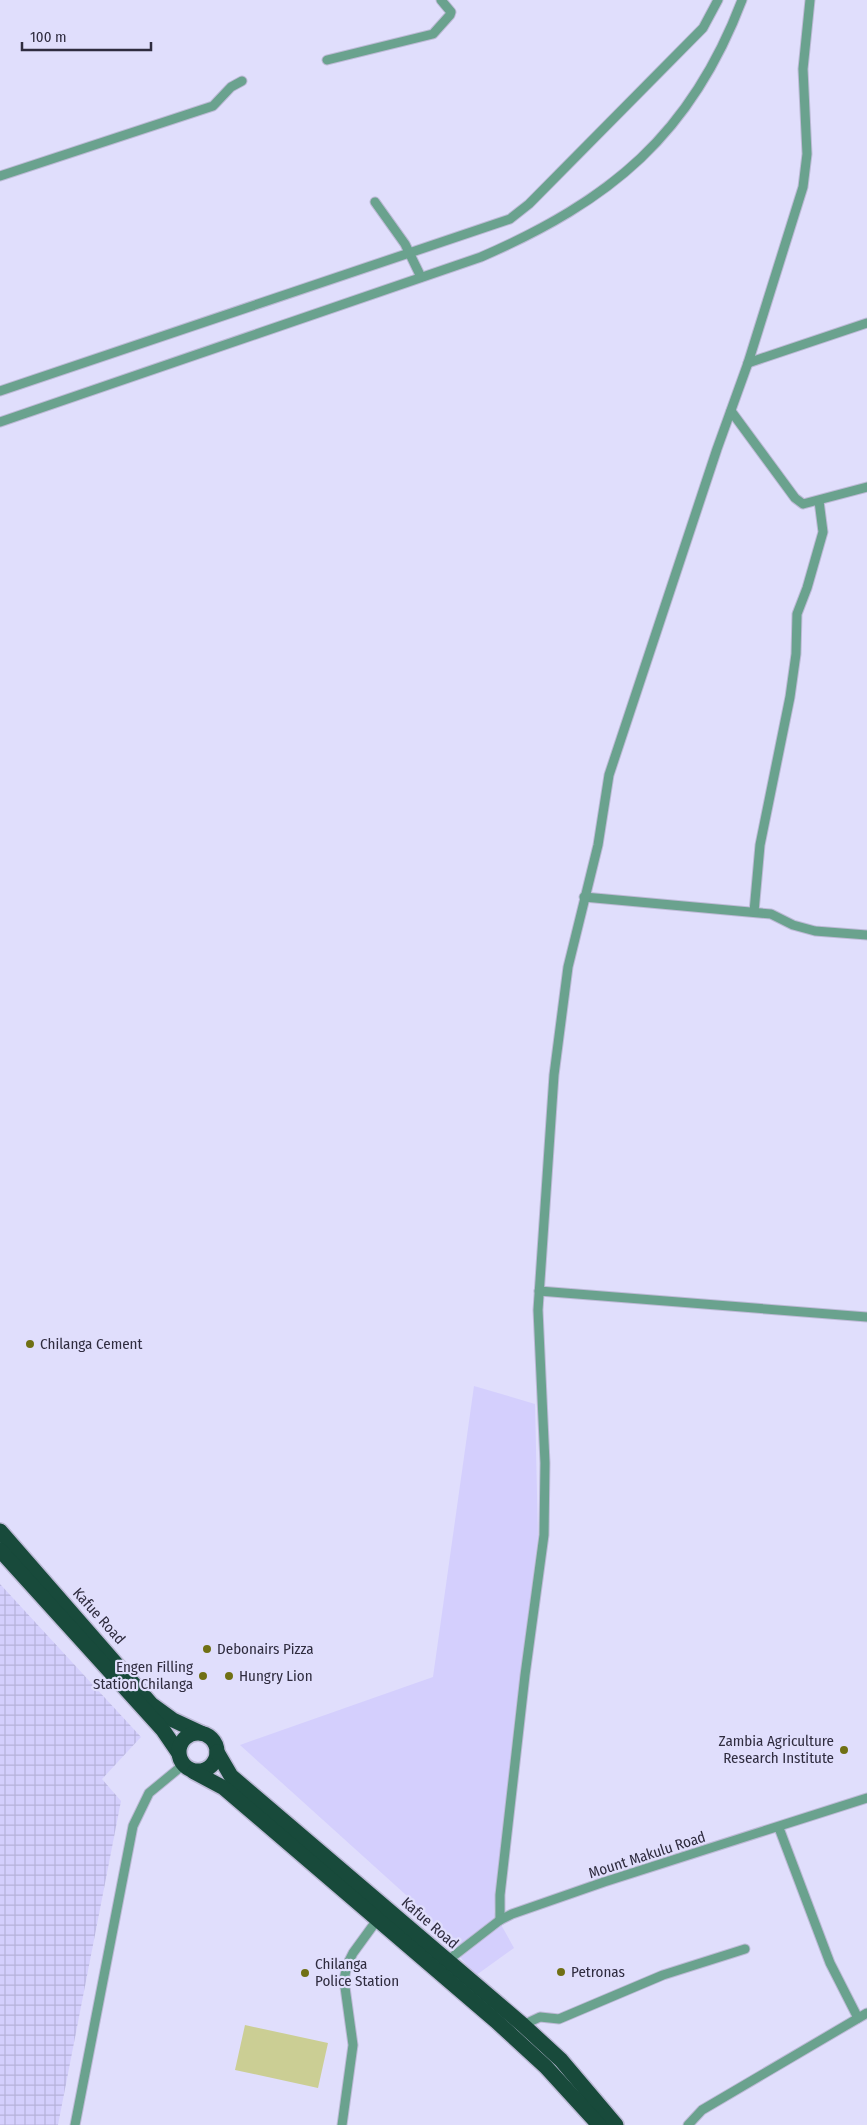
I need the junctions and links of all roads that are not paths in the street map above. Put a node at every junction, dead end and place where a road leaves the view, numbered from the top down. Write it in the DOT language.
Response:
graph roads {
  1 [pos="441,0"];
  2 [pos="718,0"];
  3 [pos="742,0"];
  4 [pos="810,0"];
  5 [pos="327,60"];
  6 [pos="242,81"];
  7 [pos="0,176"];
  8 [pos="375,202"];
  9 [pos="410,253"];
  10 [pos="421,277"];
  11 [pos="867,324"];
  12 [pos="748,363"];
  13 [pos="0,391"];
  14 [pos="731,411"];
  15 [pos="0,422"];
  16 [pos="867,487"];
  17 [pos="819,501"];
  18 [pos="584,897"];
  19 [pos="754,912"];
  20 [pos="867,935"];
  21 [pos="539,1291"];
  22 [pos="867,1317"];
  23 [pos="0,1531"];
  24 [pos="0,1550"];
  25 [pos="201,1733"];
  26 [pos="217,1752"];
  27 [pos="185,1763"];
  28 [pos="867,1798"];
  29 [pos="779,1828"];
  30 [pos="377,1920"];
  31 [pos="500,1920"];
  32 [pos="745,1949"];
  33 [pos="448,1961"];
  34 [pos="867,2013"];
  35 [pos="858,2018"];
  36 [pos="523,2025"];
  37 [pos="75,2125"];
  38 [pos="342,2125"];
  39 [pos="599,2125"];
  40 [pos="616,2125"];
  41 [pos="688,2125"];
  1 -- 5 [label="street"];
  2 -- 9 [label="street"];
  3 -- 10 [label="street"];
  4 -- 12 [label="street"];
  6 -- 7 [label="street"];
  8 -- 9 [label="street"];
  9 -- 10 [label="street"];
  9 -- 13 [label="street"];
  10 -- 15 [label="street"];
  11 -- 12 [label="street"];
  12 -- 14 [label="street"];
  14 -- 17 [label="street"];
  14 -- 18 [label="street"];
  16 -- 17 [label="street"];
  17 -- 19 [label="street"];
  18 -- 19 [label="street"];
  18 -- 21 [label="street"];
  19 -- 20 [label="street"];
  21 -- 22 [label="street"];
  21 -- 31 [label="street"];
  23 -- 25 [label="highway, Kafue Road"];
  24 -- 27 [label="highway, Kafue Road"];
  25 -- 26 [label="highway"];
  25 -- 27 [label="highway"];
  26 -- 27 [label="highway"];
  26 -- 33 [label="highway, Kafue Road"];
  27 -- 30 [label="highway, Kafue Road"];
  27 -- 37 [label="street"];
  28 -- 29 [label="street, Mount Makulu Road"];
  29 -- 31 [label="street, Mount Makulu Road"];
  29 -- 35 [label="street"];
  30 -- 38 [label="street"];
  30 -- 39 [label="highway, Kafue Road"];
  31 -- 33 [label="street, Mount Makulu Road"];
  32 -- 36 [label="street"];
  33 -- 36 [label="highway, Kafue Road"];
  34 -- 35 [label="street"];
  35 -- 41 [label="street"];
  36 -- 40 [label="highway, Kafue Road"];
}
